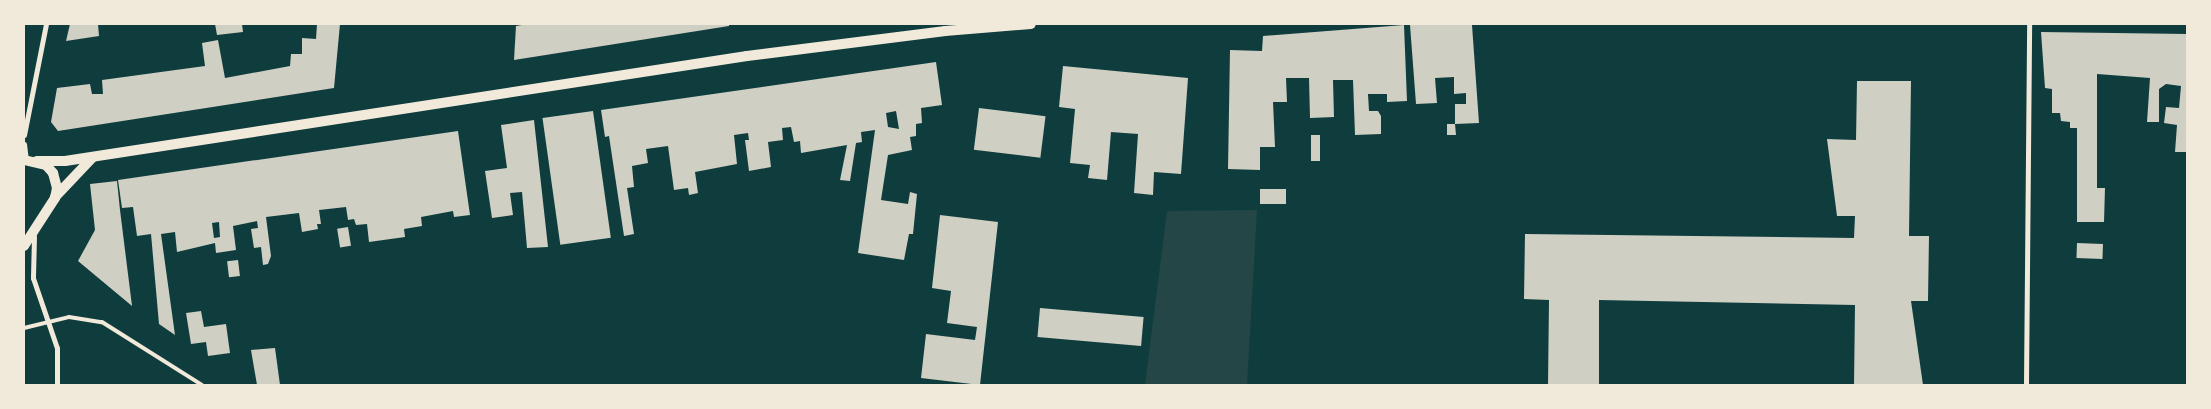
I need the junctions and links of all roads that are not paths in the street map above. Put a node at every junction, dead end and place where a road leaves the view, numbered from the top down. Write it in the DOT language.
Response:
graph roads {
  1 [pos="46,24"];
  2 [pos="1030,24"];
  3 [pos="2029,24"];
  4 [pos="24,135"];
  5 [pos="24,144"];
  6 [pos="96,155"];
  7 [pos="29,160"];
  8 [pos="55,198"];
  9 [pos="34,230"];
  10 [pos="24,246"];
  11 [pos="47,321"];
  12 [pos="24,328"];
  13 [pos="57,385"];
  14 [pos="202,385"];
  15 [pos="2026,385"];
  1 -- 4 [label="street"];
  2 -- 6 [label="main road"];
  3 -- 15 [label="street"];
  5 -- 7 [label="street"];
  6 -- 7 [label="main road"];
  6 -- 8 [label="main road"];
  7 -- 8 [label="main road"];
  8 -- 9 [label="main road"];
  9 -- 10 [label="main road"];
  9 -- 11 [label="street"];
  11 -- 12 [label="lane"];
  11 -- 13 [label="street"];
  11 -- 14 [label="lane"];
}
